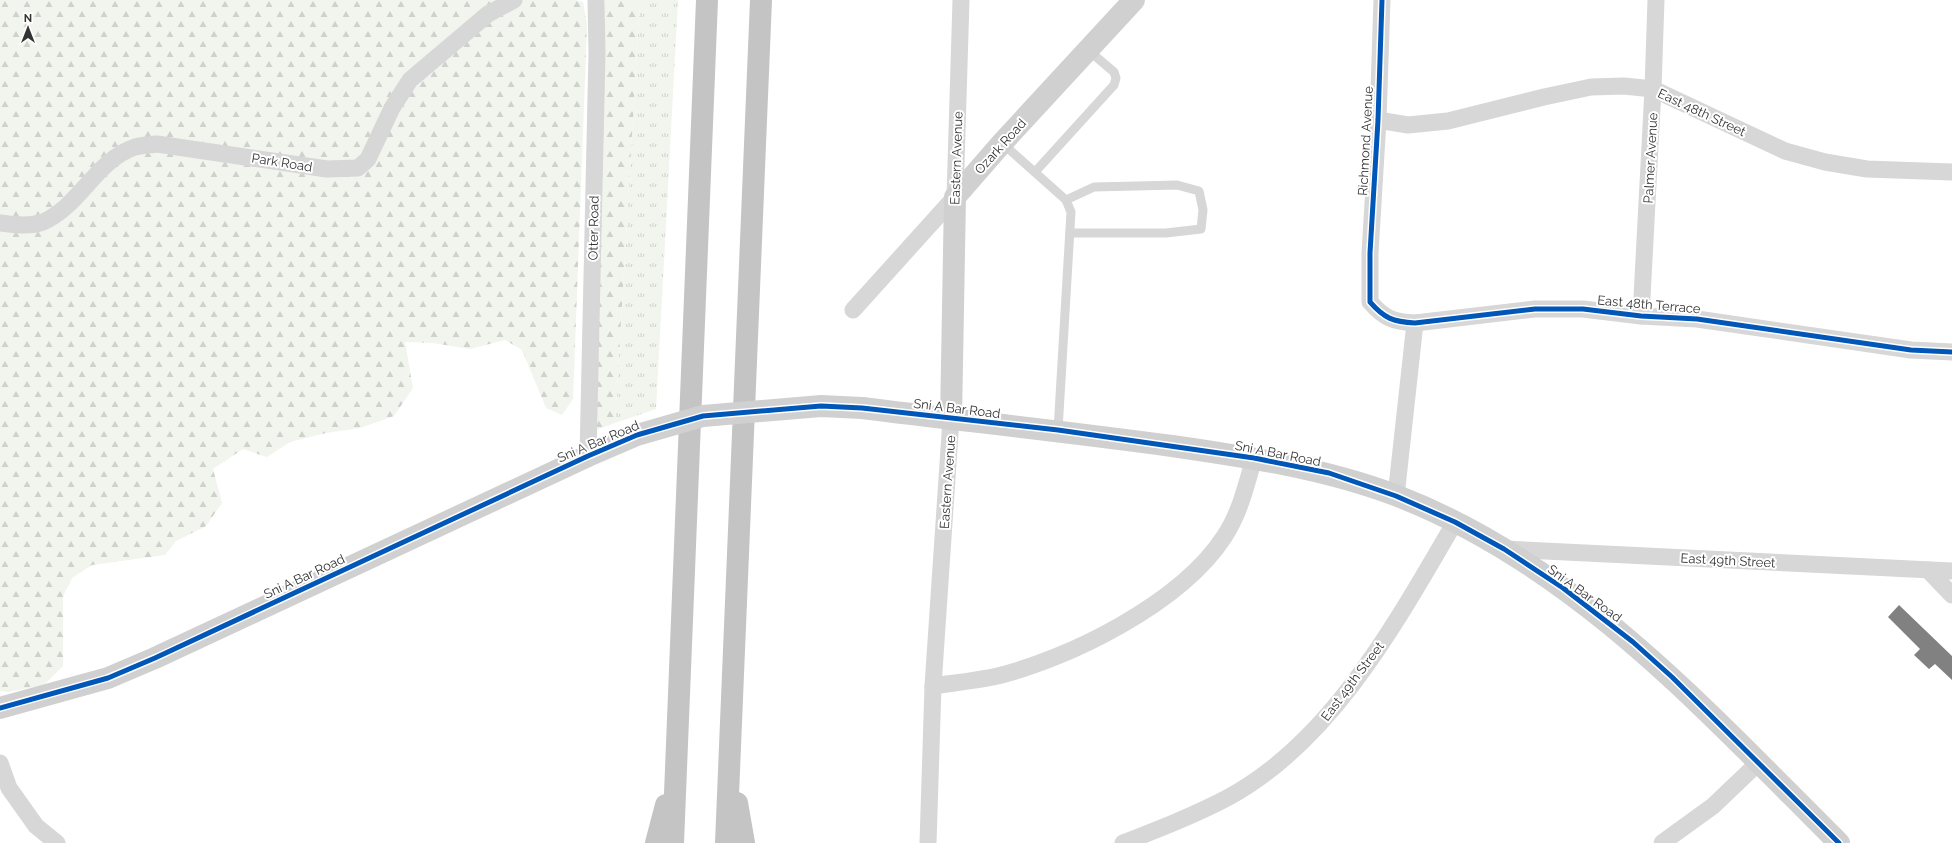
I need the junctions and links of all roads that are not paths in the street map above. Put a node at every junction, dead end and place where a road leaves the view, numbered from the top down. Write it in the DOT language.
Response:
graph roads {
  1 [pos="514,0"];
  2 [pos="596,0"];
  3 [pos="707,0"];
  4 [pos="761,0"];
  5 [pos="961,0"];
  6 [pos="1134,0"];
  7 [pos="1382,0"];
  8 [pos="1656,0"];
  9 [pos="1088,50"];
  10 [pos="1653,90"];
  11 [pos="1378,120"];
  12 [pos="1002,143"];
  13 [pos="1035,172"];
  14 [pos="1952,172"];
  15 [pos="955,197"];
  16 [pos="1066,200"];
  17 [pos="0,223"];
  18 [pos="1070,233"];
  19 [pos="1370,283"];
  20 [pos="853,310"];
  21 [pos="1641,316"];
  22 [pos="1414,323"];
  23 [pos="1952,352"];
  24 [pos="951,419"];
  25 [pos="1058,430"];
  26 [pos="588,456"];
  27 [pos="1254,458"];
  28 [pos="1396,496"];
  29 [pos="1455,522"];
  30 [pos="1504,549"];
  31 [pos="1928,570"];
  32 [pos="1952,571"];
  33 [pos="1952,595"];
  34 [pos="933,686"];
  35 [pos="0,708"];
  36 [pos="730,758"];
  37 [pos="0,763"];
  38 [pos="1758,763"];
  39 [pos="676,769"];
  40 [pos="57,843"];
  41 [pos="656,843"];
  42 [pos="673,843"];
  43 [pos="726,843"];
  44 [pos="744,843"];
  45 [pos="928,843"];
  46 [pos="1123,843"];
  47 [pos="1662,843"];
  48 [pos="1839,843"];
  1 -- 17 [label="street, Park Road"];
  2 -- 26 [label="street, Otter Road"];
  3 -- 39 [label="highway"];
  4 -- 36 [label="highway"];
  5 -- 15 [label="street, Eastern Avenue"];
  6 -- 9 [label="street, Ozark Road"];
  7 -- 11 [label="street, Richmond Avenue"];
  8 -- 10 [label="street, Palmer Avenue"];
  9 -- 12 [label="street, Ozark Road"];
  9 -- 13 [label="lane"];
  10 -- 11 [label="street, East 48th Street"];
  10 -- 14 [label="street, East 48th Street"];
  10 -- 21 [label="street, Palmer Avenue"];
  11 -- 19 [label="street, Richmond Avenue"];
  12 -- 13 [label="lane"];
  12 -- 15 [label="street, Ozark Road"];
  13 -- 16 [label="lane"];
  15 -- 20 [label="street, Ozark Road"];
  15 -- 24 [label="street, Eastern Avenue"];
  16 -- 18 [label="lane"];
  16 -- 18 [label="lane"];
  18 -- 25 [label="lane"];
  19 -- 22 [label="street, East 48th Terrace"];
  21 -- 22 [label="street, East 48th Terrace"];
  21 -- 23 [label="street, East 48th Terrace"];
  22 -- 28 [label="street"];
  24 -- 25 [label="street, Sni A Bar Road"];
  24 -- 26 [label="street, Sni A Bar Road, bridge"];
  24 -- 34 [label="street, Eastern Avenue"];
  25 -- 27 [label="street, Sni A Bar Road"];
  26 -- 35 [label="street, Sni A Bar Road"];
  27 -- 28 [label="street, Sni A Bar Road"];
  27 -- 34 [label="street"];
  28 -- 29 [label="street, Sni A Bar Road"];
  29 -- 30 [label="street, Sni A Bar Road"];
  29 -- 46 [label="street, East 49th Street"];
  30 -- 31 [label="street, East 49th Street"];
  30 -- 38 [label="street, Sni A Bar Road"];
  31 -- 32 [label="street, East 49th Street"];
  31 -- 33 [label="street"];
  34 -- 45 [label="street, Eastern Avenue"];
  36 -- 43 [label="highway"];
  36 -- 44 [label="highway"];
  37 -- 40 [label="street"];
  38 -- 47 [label="street"];
  38 -- 48 [label="street, Sni A Bar Road"];
  39 -- 41 [label="highway"];
  39 -- 42 [label="highway"];
}
